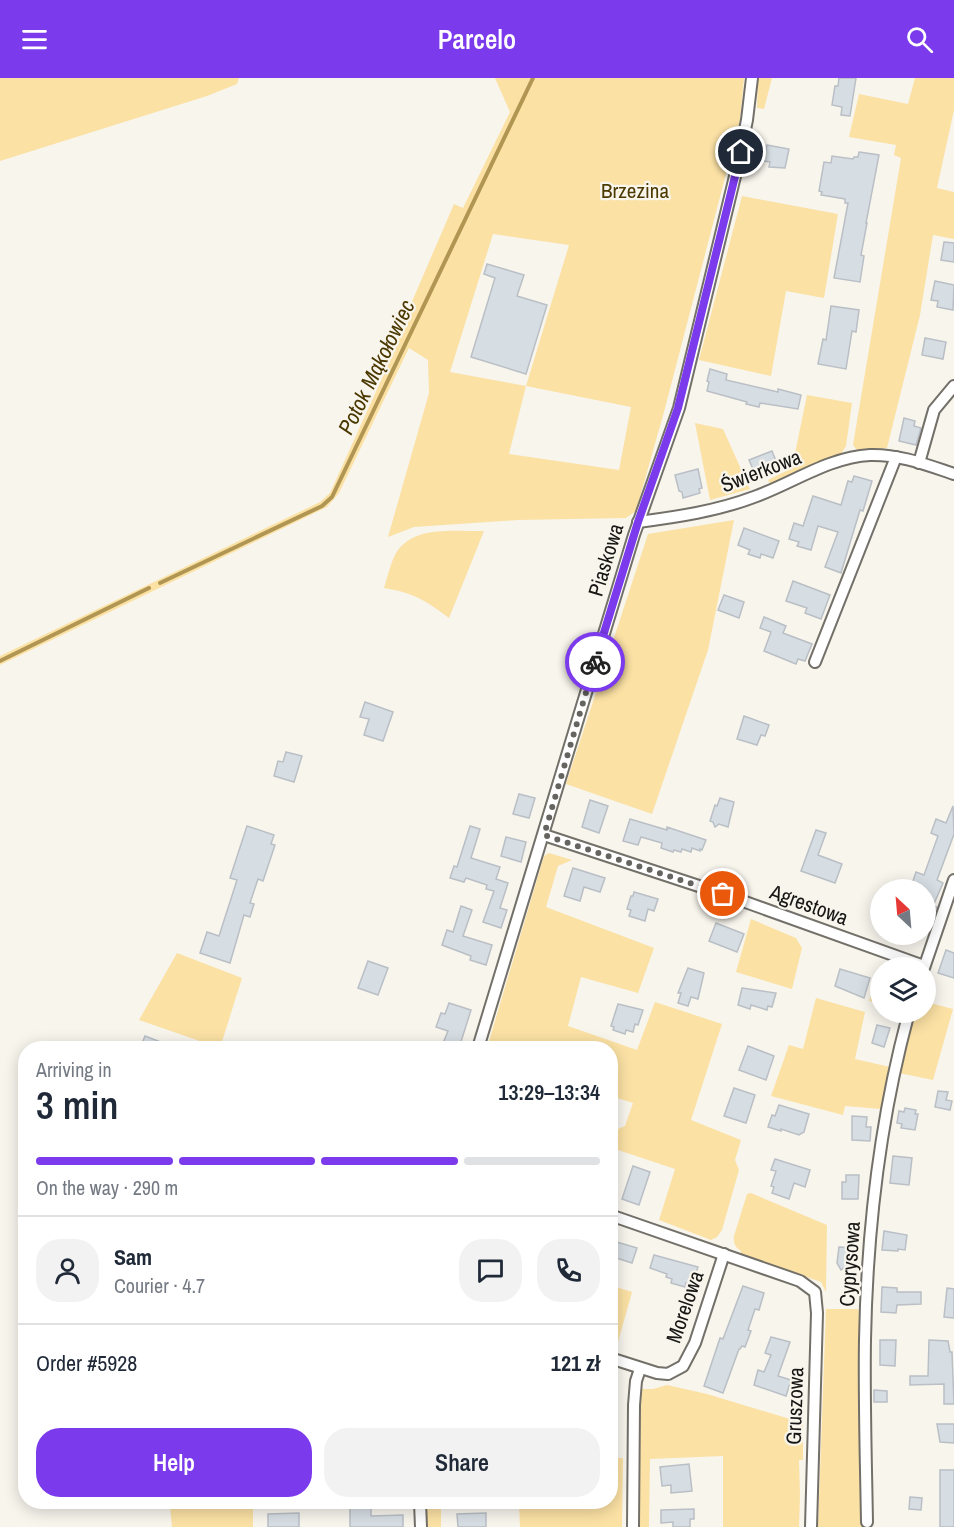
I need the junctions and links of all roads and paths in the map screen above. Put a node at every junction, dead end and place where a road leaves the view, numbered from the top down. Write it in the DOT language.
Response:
graph roads {
  1 [pos="752,78"];
  2 [pos="954,386"];
  3 [pos="896,457"];
  4 [pos="919,463"];
  5 [pos="954,474"];
  6 [pos="638,522"];
  7 [pos="816,662"];
  8 [pos="544,835"];
  9 [pos="954,880"];
  10 [pos="896,957"];
  11 [pos="927,957"];
  12 [pos="906,1023"];
  13 [pos="480,1041"];
  14 [pos="618,1218"];
  15 [pos="724,1254"];
  16 [pos="811,1288"];
  17 [pos="618,1361"];
  18 [pos="640,1369"];
  19 [pos="420,1509"];
  20 [pos="867,1522"];
  21 [pos="421,1527"];
  22 [pos="633,1527"];
  23 [pos="811,1527"];
  1 -- 6 [label="street, Piaskowa"];
  2 -- 4 [label="street"];
  3 -- 4 [label="street, Świerkowa"];
  3 -- 6 [label="street, Świerkowa"];
  3 -- 7 [label="street"];
  4 -- 5 [label="street, Świerkowa"];
  6 -- 8 [label="street, Piaskowa"];
  8 -- 10 [label="street, Agrestowa"];
  8 -- 13 [label="street, Piaskowa"];
  9 -- 11 [label="street"];
  12 -- 20 [label="street, Cyprysowa"];
  14 -- 15 [label="street, Morelowa"];
  15 -- 16 [label="street, Morelowa"];
  15 -- 18 [label="street, Morelowa"];
  16 -- 23 [label="street, Gruszowa"];
  17 -- 18 [label="street, Morelowa"];
  18 -- 22 [label="street"];
  19 -- 21 [label="street"];
}
